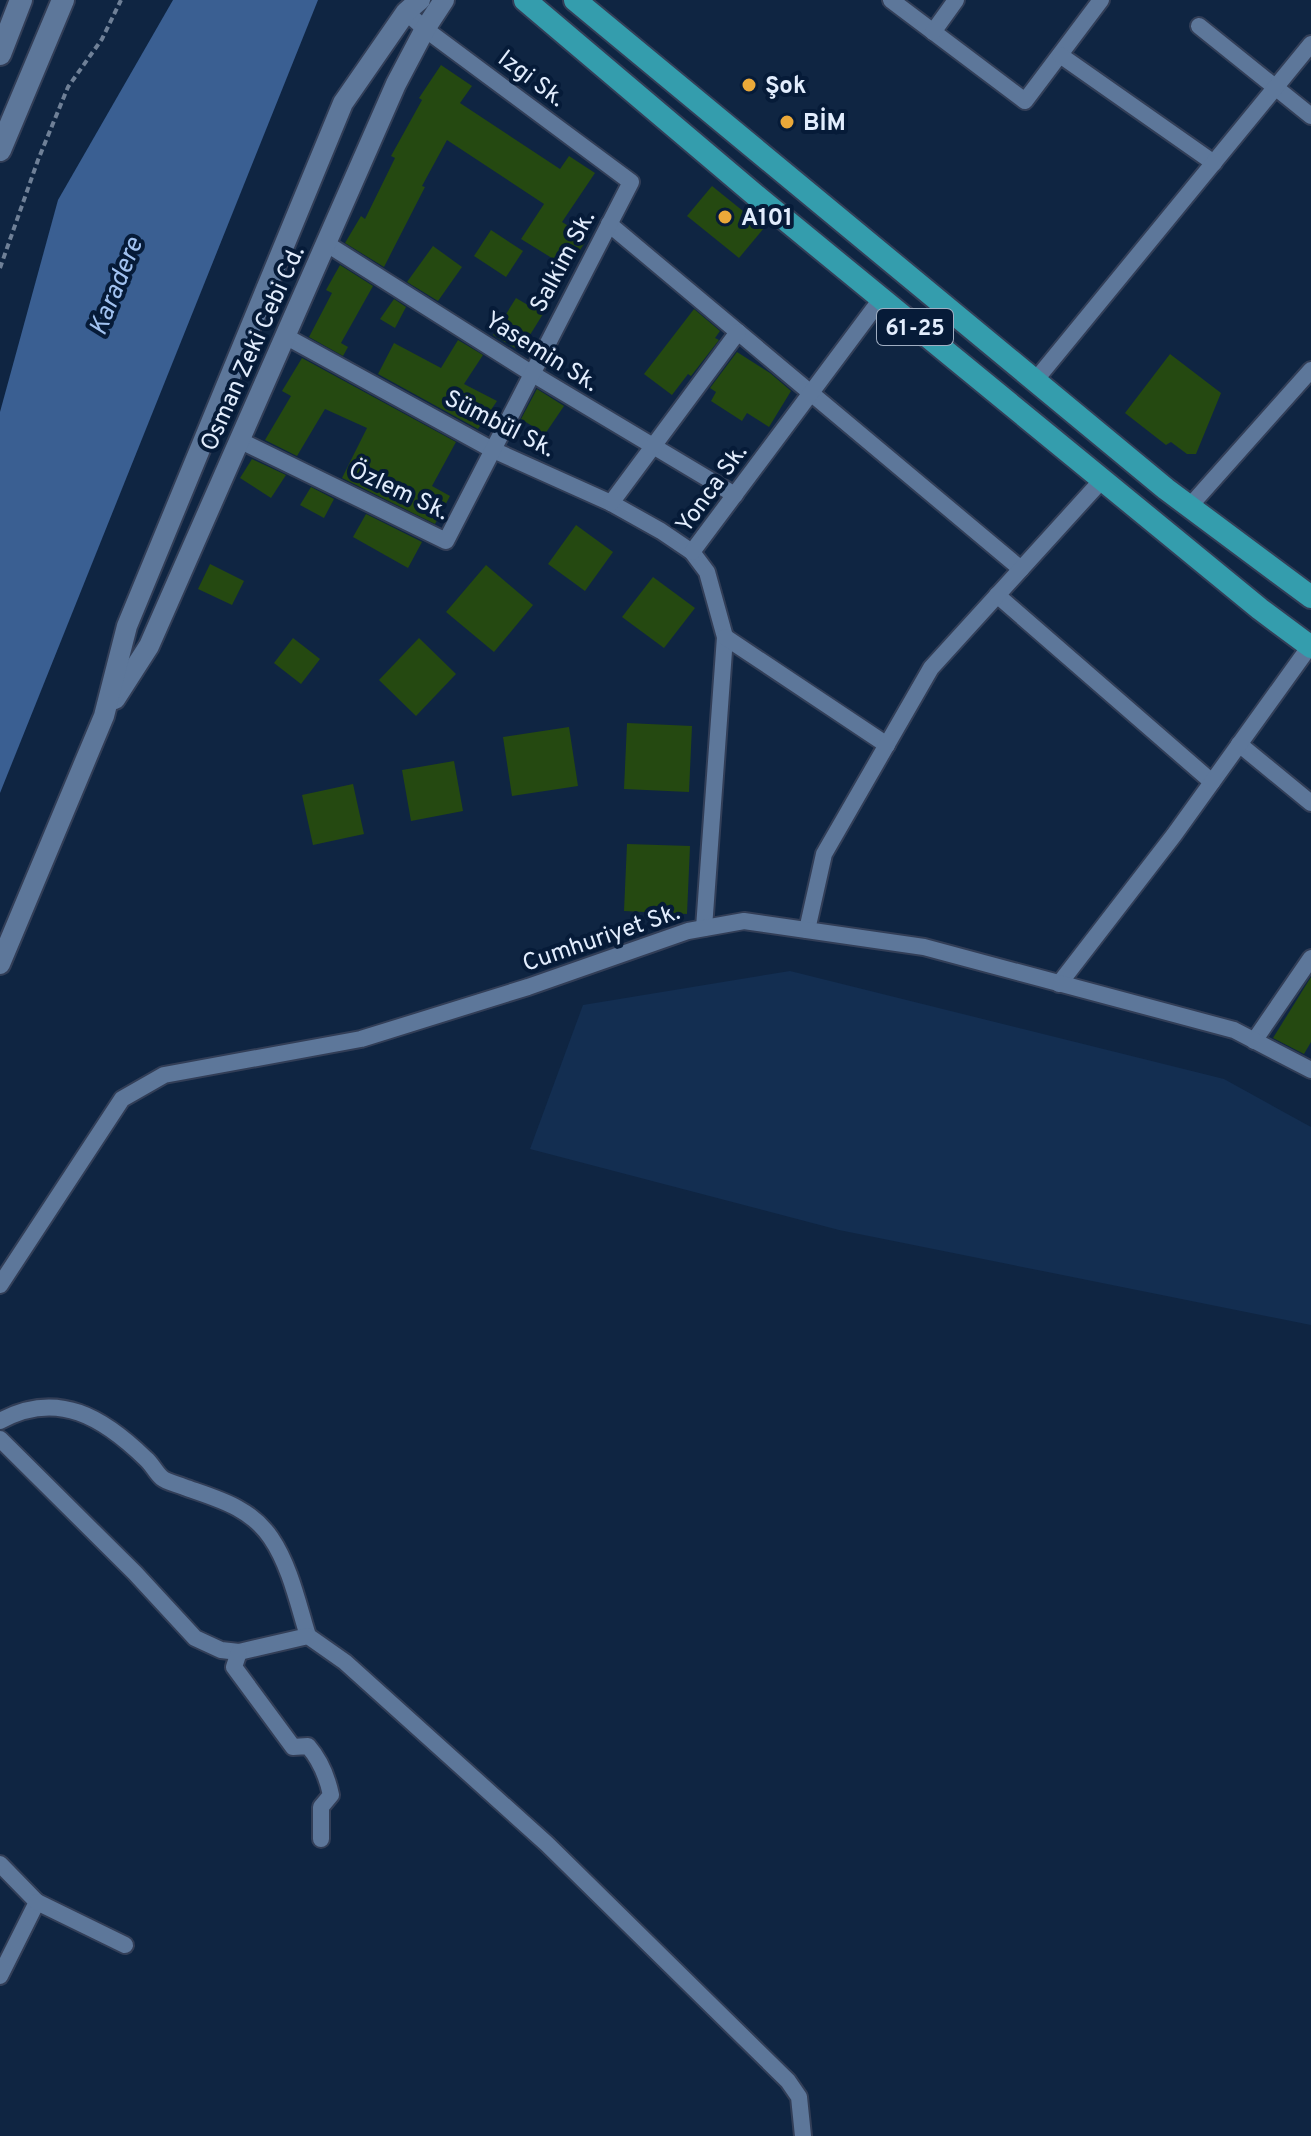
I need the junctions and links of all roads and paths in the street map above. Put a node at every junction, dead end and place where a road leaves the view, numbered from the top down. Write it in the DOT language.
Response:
graph roads {
  1 [pos="21,0"];
  2 [pos="63,0"];
  3 [pos="121,0"];
  4 [pos="444,0"];
  5 [pos="525,0"];
  6 [pos="575,0"];
  7 [pos="891,0"];
  8 [pos="956,0"];
  9 [pos="1101,0"];
  10 [pos="413,6"];
  11 [pos="1199,26"];
  12 [pos="425,29"];
  13 [pos="933,32"];
  14 [pos="1311,44"];
  15 [pos="0,54"];
  16 [pos="1060,55"];
  17 [pos="1276,87"];
  18 [pos="1311,116"];
  19 [pos="0,150"];
  20 [pos="1214,163"];
  21 [pos="631,182"];
  22 [pos="609,224"];
  23 [pos="327,244"];
  24 [pos="0,268"];
  25 [pos="881,299"];
  26 [pos="738,332"];
  27 [pos="285,336"];
  28 [pos="1311,370"];
  29 [pos="531,373"];
  30 [pos="1034,382"];
  31 [pos="811,393"];
  32 [pos="239,440"];
  33 [pos="653,446"];
  34 [pos="491,449"];
  35 [pos="1102,480"];
  36 [pos="735,495"];
  37 [pos="611,503"];
  38 [pos="1189,507"];
  39 [pos="692,552"];
  40 [pos="1021,569"];
  41 [pos="997,595"];
  42 [pos="1311,597"];
  43 [pos="725,637"];
  44 [pos="1310,647"];
  45 [pos="104,716"];
  46 [pos="1239,744"];
  47 [pos="887,745"];
  48 [pos="1212,782"];
  49 [pos="1311,803"];
  50 [pos="704,928"];
  51 [pos="807,930"];
  52 [pos="1311,958"];
  53 [pos="0,964"];
  54 [pos="1059,984"];
  55 [pos="1254,1041"];
  56 [pos="1311,1070"];
  57 [pos="0,1285"];
  58 [pos="0,1421"];
  59 [pos="0,1439"];
  60 [pos="308,1636"];
  61 [pos="239,1652"];
  62 [pos="321,1839"];
  63 [pos="0,1864"];
  64 [pos="37,1902"];
  65 [pos="125,1945"];
  66 [pos="0,1976"];
  67 [pos="803,2136"];
  1 -- 15 [label="main road"];
  2 -- 19 [label="main road"];
  3 -- 24 [label="path"];
  4 -- 12 [label="street, Osman Zeki Cebi Cd."];
  5 -- 25 [label="main road, 61-25"];
  6 -- 30 [label="main road, 61-25"];
  7 -- 13 [label="street"];
  8 -- 13 [label="street"];
  9 -- 16 [label="street"];
  10 -- 12 [label="street, Izgi Sk."];
  10 -- 45 [label="street, Osman Zeki Cebi Cd."];
  11 -- 17 [label="street"];
  12 -- 21 [label="street, Izgi Sk."];
  12 -- 23 [label="street, Osman Zeki Cebi Cd."];
  13 -- 16 [label="street"];
  14 -- 17 [label="street"];
  16 -- 20 [label="street"];
  17 -- 18 [label="street"];
  17 -- 20 [label="street"];
  20 -- 30 [label="street"];
  21 -- 22 [label="street, Salkim Sk."];
  22 -- 26 [label="street"];
  22 -- 29 [label="street, Salkim Sk."];
  23 -- 27 [label="street, Osman Zeki Cebi Cd."];
  23 -- 29 [label="street, Yasemin Sk."];
  25 -- 31 [label="street, Yonca Sk."];
  25 -- 35 [label="main road, 61-25"];
  26 -- 31 [label="street"];
  26 -- 33 [label="street"];
  27 -- 32 [label="street, Osman Zeki Cebi Cd."];
  27 -- 34 [label="street, Sümbül Sk."];
  28 -- 38 [label="street"];
  29 -- 33 [label="street, Yasemin Sk."];
  29 -- 34 [label="street, Salkim Sk."];
  30 -- 38 [label="main road, 61-25"];
  31 -- 36 [label="street, Yonca Sk."];
  31 -- 40 [label="street"];
  32 -- 34 [label="street, Özlem Sk."];
  32 -- 45 [label="street, Osman Zeki Cebi Cd."];
  33 -- 36 [label="street, Yasemin Sk."];
  33 -- 37 [label="street"];
  34 -- 37 [label="street, Sümbül Sk."];
  35 -- 40 [label="street"];
  35 -- 44 [label="main road, 61-25"];
  36 -- 39 [label="street, Yonca Sk."];
  37 -- 39 [label="street, Sümbül Sk."];
  38 -- 42 [label="main road, 61-25"];
  39 -- 43 [label="street, Yonca Sk."];
  40 -- 41 [label="street"];
  41 -- 47 [label="street"];
  41 -- 48 [label="street"];
  43 -- 47 [label="street"];
  43 -- 50 [label="street, Yonca Sk."];
  44 -- 46 [label="street"];
  45 -- 53 [label="street, Osman Zeki Cebi Cd."];
  46 -- 48 [label="street"];
  46 -- 49 [label="street"];
  47 -- 51 [label="street"];
  48 -- 54 [label="street"];
  50 -- 51 [label="street, Cumhuriyet Sk."];
  50 -- 57 [label="street, Cumhuriyet Sk."];
  51 -- 54 [label="street, Cumhuriyet Sk."];
  52 -- 55 [label="street"];
  54 -- 55 [label="street, Cumhuriyet Sk."];
  55 -- 56 [label="street, Cumhuriyet Sk."];
  58 -- 60 [label="street"];
  59 -- 61 [label="street"];
  60 -- 61 [label="street"];
  60 -- 67 [label="street"];
  61 -- 62 [label="street"];
  63 -- 64 [label="street"];
  64 -- 65 [label="street"];
  64 -- 66 [label="street"];
}
